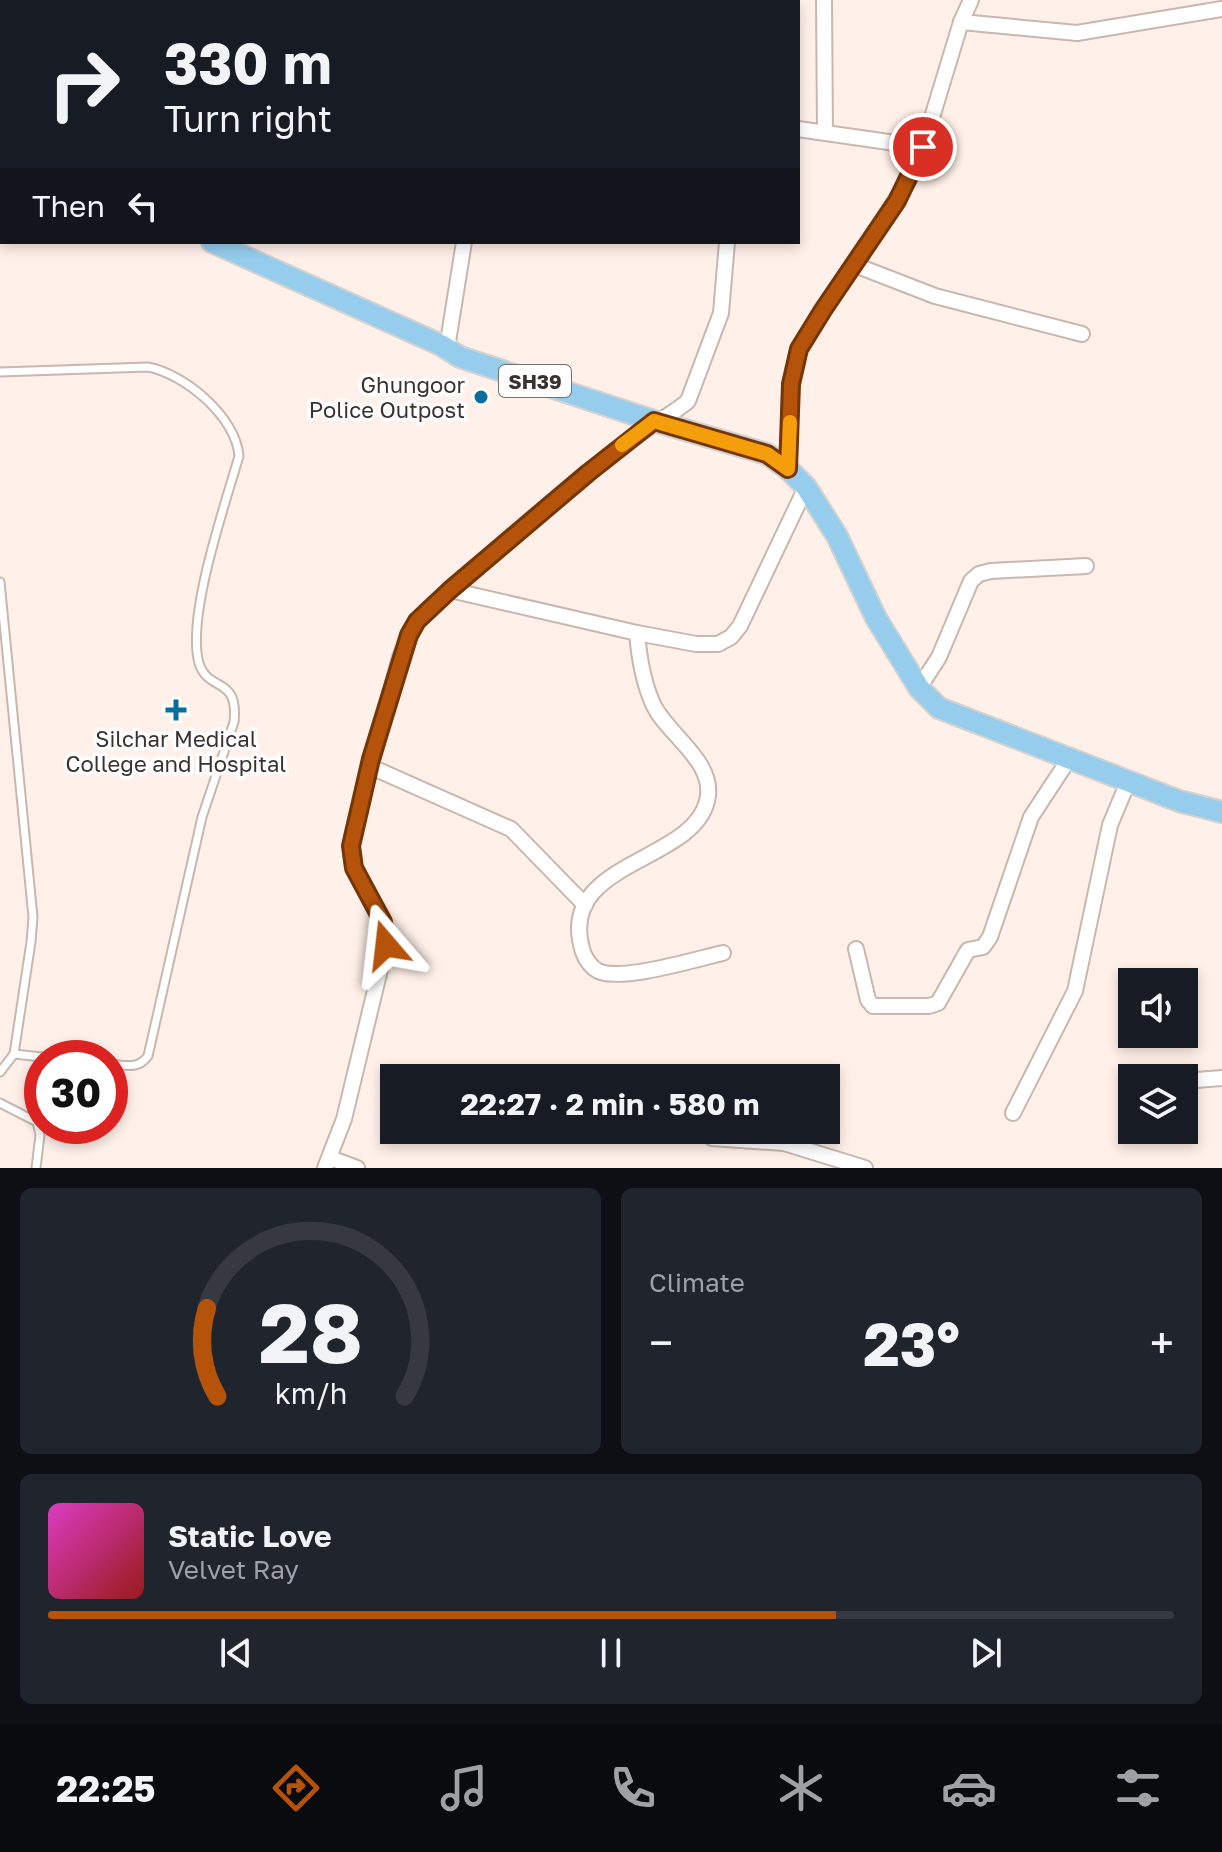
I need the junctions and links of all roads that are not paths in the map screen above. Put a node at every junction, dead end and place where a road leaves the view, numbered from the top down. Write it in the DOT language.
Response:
graph roads {
  1 [pos="824,0"];
  2 [pos="971,0"];
  3 [pos="1222,9"];
  4 [pos="961,22"];
  5 [pos="800,129"];
  6 [pos="825,132"];
  7 [pos="923,147"];
  8 [pos="464,244"];
  9 [pos="727,244"];
  10 [pos="236,247"];
  11 [pos="855,265"];
  12 [pos="1082,334"];
  13 [pos="447,348"];
  14 [pos="0,372"];
  15 [pos="654,421"];
  16 [pos="788,469"];
  17 [pos="806,487"];
  18 [pos="1086,566"];
  19 [pos="0,582"];
  20 [pos="450,590"];
  21 [pos="637,633"];
  22 [pos="919,688"];
  23 [pos="1069,759"];
  24 [pos="369,766"];
  25 [pos="1128,782"];
  26 [pos="1222,812"];
  27 [pos="585,905"];
  28 [pos="856,949"];
  29 [pos="723,953"];
  30 [pos="14,1054"];
  31 [pos="24,1055"];
  32 [pos="128,1065"];
  33 [pos="0,1072"];
  34 [pos="1222,1078"];
  35 [pos="1198,1080"];
  36 [pos="0,1103"];
  37 [pos="1013,1113"];
  38 [pos="787,1144"];
  39 [pos="327,1163"];
  40 [pos="36,1168"];
  41 [pos="357,1168"];
  42 [pos="865,1168"];
  1 -- 6 [label="street"];
  2 -- 4 [label="street"];
  3 -- 4 [label="street"];
  4 -- 7 [label="street"];
  5 -- 6 [label="street"];
  6 -- 7 [label="street"];
  7 -- 11 [label="street"];
  8 -- 13 [label="street"];
  9 -- 15 [label="street"];
  10 -- 13 [label="main road, SH39"];
  11 -- 12 [label="street"];
  11 -- 16 [label="street"];
  13 -- 15 [label="main road, SH39"];
  14 -- 32 [label="lane"];
  15 -- 16 [label="main road, SH39"];
  15 -- 20 [label="street"];
  16 -- 17 [label="main road, SH39"];
  17 -- 21 [label="street"];
  17 -- 22 [label="main road, SH39"];
  18 -- 22 [label="street"];
  19 -- 30 [label="lane"];
  20 -- 21 [label="street"];
  20 -- 24 [label="street"];
  21 -- 27 [label="street"];
  22 -- 23 [label="main road, SH39"];
  23 -- 25 [label="main road, SH39"];
  23 -- 28 [label="street"];
  24 -- 27 [label="street"];
  24 -- 39 [label="street"];
  25 -- 26 [label="main road, SH39"];
  25 -- 37 [label="street"];
  27 -- 29 [label="street"];
  30 -- 31 [label="lane"];
  30 -- 33 [label="lane"];
  34 -- 35 [label="street"];
  36 -- 40 [label="lane"];
  38 -- 42 [label="street"];
  39 -- 41 [label="street"];
}
